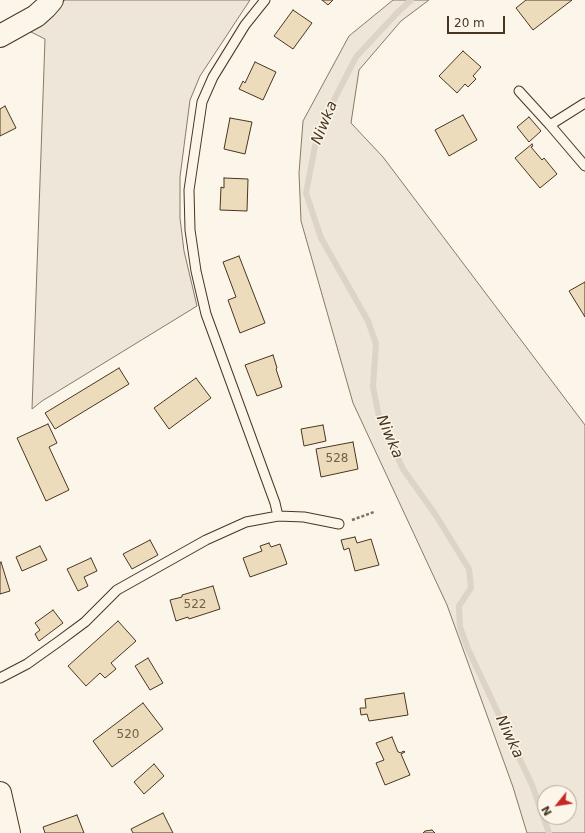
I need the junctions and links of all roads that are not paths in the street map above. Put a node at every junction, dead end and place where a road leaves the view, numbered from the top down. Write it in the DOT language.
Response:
graph roads {
  1 [pos="52,0"];
  2 [pos="265,0"];
  3 [pos="0,36"];
  4 [pos="519,91"];
  5 [pos="585,103"];
  6 [pos="550,125"];
  7 [pos="585,166"];
  8 [pos="278,516"];
  9 [pos="339,524"];
  10 [pos="0,678"];
  11 [pos="0,793"];
  12 [pos="9,833"];
  1 -- 3 [label="street"];
  2 -- 8 [label="lane"];
  4 -- 6 [label="lane"];
  5 -- 6 [label="lane"];
  6 -- 7 [label="lane"];
  8 -- 9 [label="lane"];
  8 -- 10 [label="lane"];
  11 -- 12 [label="street"];
}
